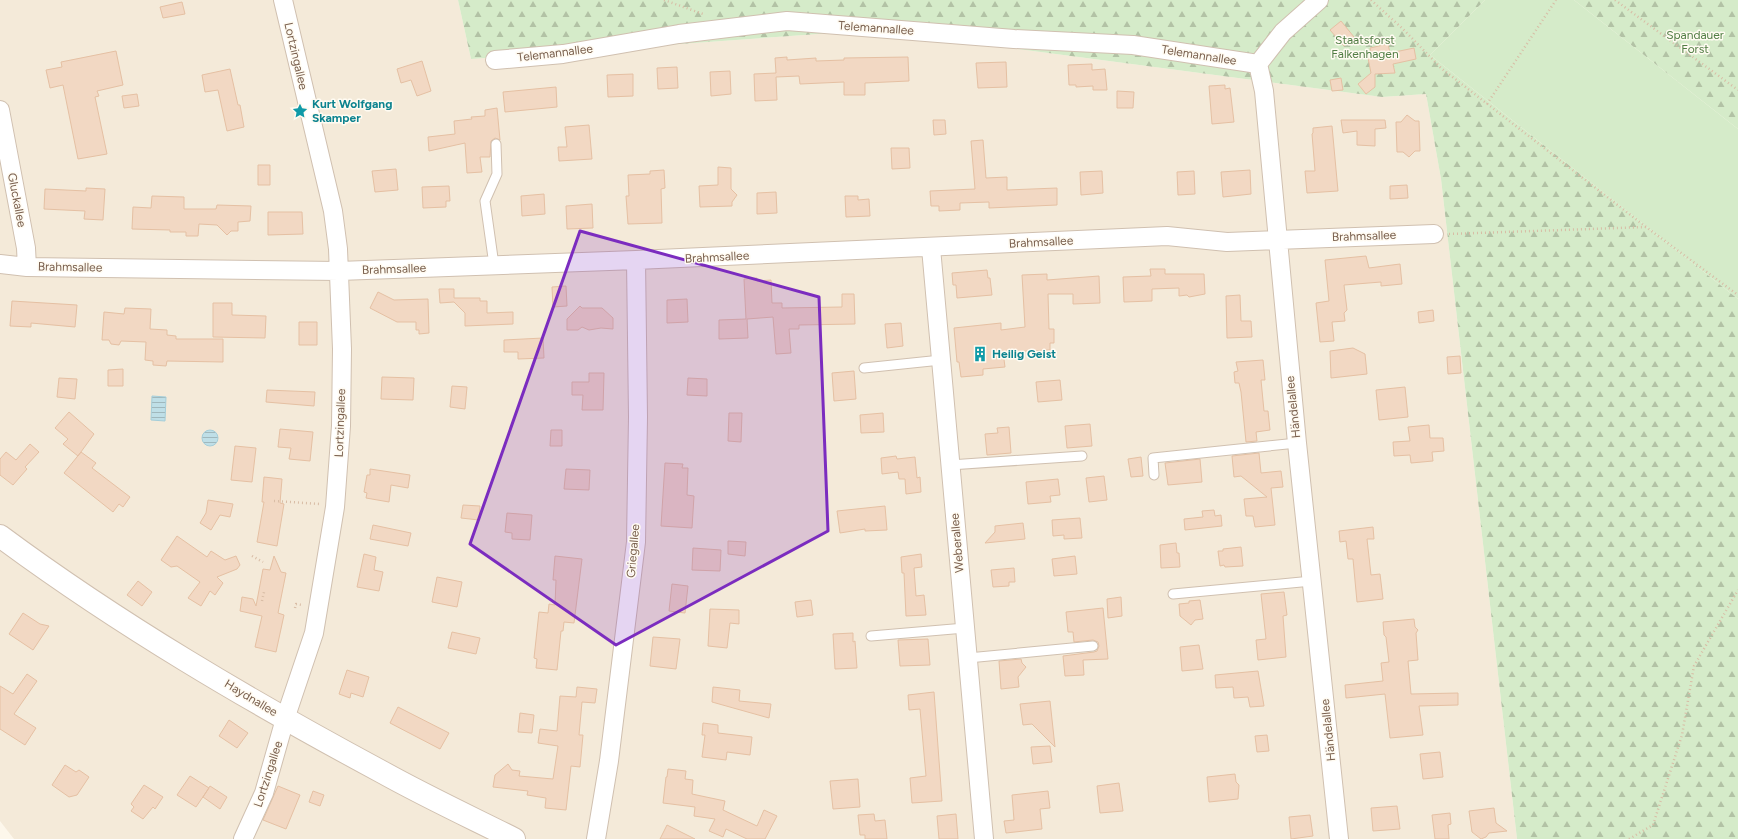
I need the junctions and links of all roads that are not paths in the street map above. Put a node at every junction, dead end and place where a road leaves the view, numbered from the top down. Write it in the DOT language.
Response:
graph roads {
  1 [pos="282,0"];
  2 [pos="1319,0"];
  3 [pos="494,60"];
  4 [pos="1258,64"];
  5 [pos="0,110"];
  6 [pos="496,144"];
  7 [pos="1434,234"];
  8 [pos="1277,239"];
  9 [pos="931,248"];
  10 [pos="636,260"];
  11 [pos="0,264"];
  12 [pos="494,265"];
  13 [pos="27,267"];
  14 [pos="339,271"];
  15 [pos="941,360"];
  16 [pos="864,368"];
  17 [pos="1297,443"];
  18 [pos="1082,456"];
  19 [pos="950,465"];
  20 [pos="1154,475"];
  21 [pos="0,536"];
  22 [pos="1312,581"];
  23 [pos="1173,594"];
  24 [pos="965,628"];
  25 [pos="871,636"];
  26 [pos="1093,646"];
  27 [pos="968,658"];
  28 [pos="285,719"];
  29 [pos="243,839"];
  30 [pos="514,839"];
  31 [pos="596,839"];
  32 [pos="984,839"];
  33 [pos="1340,839"];
  1 -- 14 [label="street, Lortzingallee"];
  2 -- 4 [label="street"];
  3 -- 4 [label="street, Telemannallee"];
  4 -- 8 [label="street, Händelallee"];
  5 -- 13 [label="street, Gluckallee"];
  6 -- 12 [label="lane"];
  7 -- 8 [label="street, Brahmsallee"];
  8 -- 9 [label="street, Brahmsallee"];
  8 -- 17 [label="street, Händelallee"];
  9 -- 10 [label="street, Brahmsallee"];
  9 -- 15 [label="street, Weberallee"];
  10 -- 12 [label="street, Brahmsallee"];
  10 -- 31 [label="street, Griegallee"];
  11 -- 13 [label="street, Brahmsallee"];
  12 -- 14 [label="street, Brahmsallee"];
  13 -- 14 [label="street, Brahmsallee"];
  14 -- 28 [label="street, Lortzingallee"];
  15 -- 16 [label="lane"];
  15 -- 19 [label="street, Weberallee"];
  17 -- 20 [label="lane"];
  17 -- 22 [label="street, Händelallee"];
  18 -- 19 [label="lane"];
  19 -- 24 [label="street, Weberallee"];
  21 -- 28 [label="street, Haydnallee"];
  22 -- 23 [label="lane"];
  22 -- 33 [label="street, Händelallee"];
  24 -- 25 [label="lane"];
  24 -- 27 [label="street, Weberallee"];
  26 -- 27 [label="lane"];
  27 -- 32 [label="street, Weberallee"];
  28 -- 29 [label="street, Lortzingallee"];
  28 -- 30 [label="street, Haydnallee"];
}
